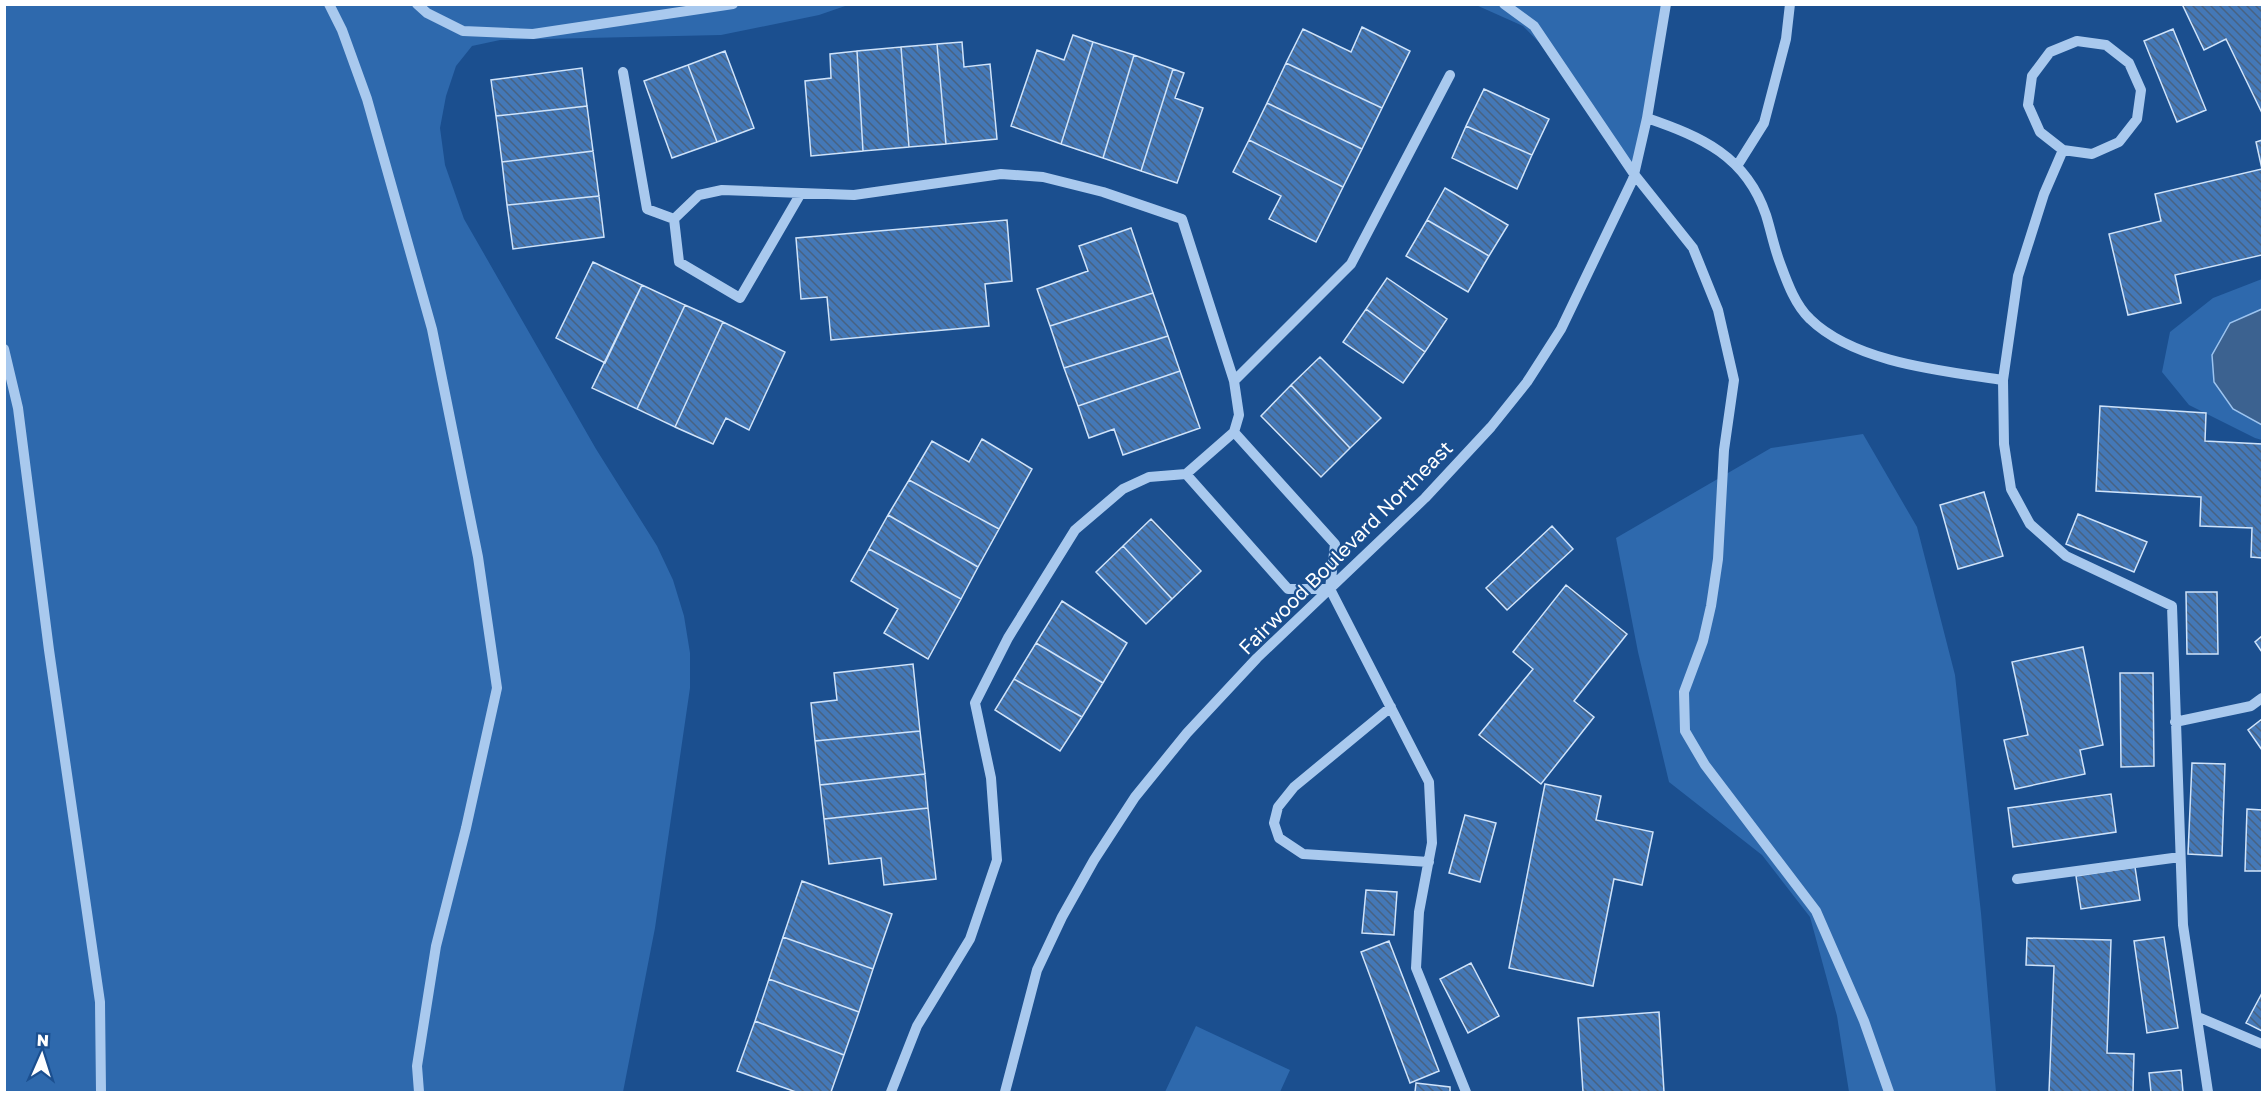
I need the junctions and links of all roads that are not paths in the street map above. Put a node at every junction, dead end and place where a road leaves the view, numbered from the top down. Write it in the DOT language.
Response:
graph roads {
  1 [pos="329,4"];
  2 [pos="417,4"];
  3 [pos="733,4"];
  4 [pos="1504,4"];
  5 [pos="1666,4"];
  6 [pos="1790,4"];
  7 [pos="623,72"];
  8 [pos="1450,75"];
  9 [pos="1647,118"];
  10 [pos="2063,150"];
  11 [pos="1737,166"];
  12 [pos="1634,174"];
  13 [pos="801,193"];
  14 [pos="674,219"];
  15 [pos="4,349"];
  16 [pos="1234,381"];
  17 [pos="2003,381"];
  18 [pos="1234,432"];
  19 [pos="1186,474"];
  20 [pos="1330,589"];
  21 [pos="2262,698"];
  22 [pos="1391,707"];
  23 [pos="2175,722"];
  24 [pos="2180,857"];
  25 [pos="1429,862"];
  26 [pos="2017,879"];
  27 [pos="2198,1017"];
  28 [pos="2262,1044"];
  29 [pos="101,1092"];
  30 [pos="420,1092"];
  31 [pos="891,1092"];
  32 [pos="1005,1092"];
  33 [pos="1466,1092"];
  34 [pos="1889,1092"];
  35 [pos="2208,1092"];
  1 -- 30 [label="street"];
  2 -- 3 [label="street"];
  4 -- 12 [label="street"];
  5 -- 9 [label="street, Fairwood Boulevard Northeast"];
  6 -- 11 [label="street"];
  7 -- 14 [label="street"];
  8 -- 16 [label="street"];
  9 -- 11 [label="street"];
  9 -- 12 [label="street, Fairwood Boulevard Northeast"];
  10 -- 10 [label="street"];
  10 -- 17 [label="street"];
  11 -- 17 [label="street"];
  12 -- 20 [label="street, Fairwood Boulevard Northeast"];
  12 -- 34 [label="street"];
  13 -- 14 [label="street"];
  13 -- 14 [label="street"];
  13 -- 16 [label="street"];
  15 -- 29 [label="street"];
  16 -- 18 [label="street"];
  17 -- 23 [label="street"];
  18 -- 19 [label="street"];
  18 -- 20 [label="street"];
  19 -- 20 [label="street"];
  19 -- 31 [label="street"];
  20 -- 22 [label="street"];
  20 -- 32 [label="street, Fairwood Boulevard Northeast"];
  21 -- 23 [label="street"];
  22 -- 25 [label="street"];
  22 -- 25 [label="street"];
  23 -- 24 [label="street"];
  24 -- 26 [label="street"];
  24 -- 27 [label="street"];
  25 -- 33 [label="street"];
  27 -- 28 [label="street"];
  27 -- 35 [label="street"];
}
